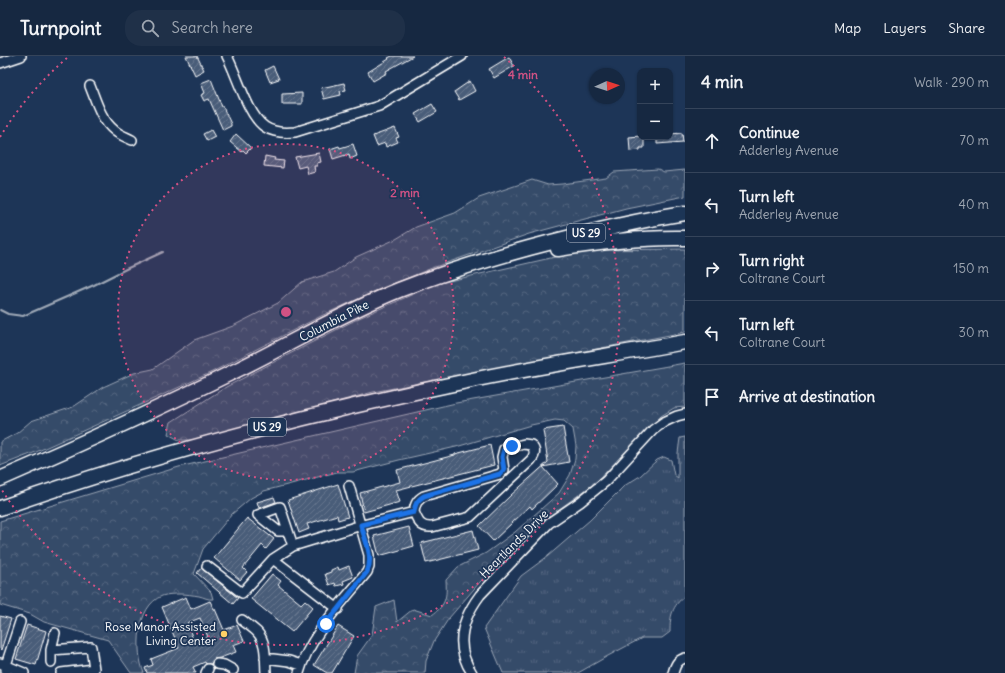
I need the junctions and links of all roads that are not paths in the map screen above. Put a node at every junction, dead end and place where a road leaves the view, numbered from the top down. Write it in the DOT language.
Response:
graph roads {
  1 [pos="21,56"];
  2 [pos="227,56"];
  3 [pos="462,56"];
  4 [pos="0,63"];
  5 [pos="90,86"];
  6 [pos="132,140"];
  7 [pos="685,204"];
  8 [pos="685,213"];
  9 [pos="685,238"];
  10 [pos="488,259"];
  11 [pos="445,273"];
  12 [pos="685,342"];
  13 [pos="685,349"];
  14 [pos="622,353"];
  15 [pos="685,414"];
  16 [pos="504,470"];
  17 [pos="0,479"];
  18 [pos="512,479"];
  19 [pos="349,486"];
  20 [pos="0,508"];
  21 [pos="414,512"];
  22 [pos="361,525"];
  23 [pos="288,531"];
  24 [pos="293,546"];
  25 [pos="273,559"];
  26 [pos="207,566"];
  27 [pos="338,609"];
  28 [pos="242,620"];
  29 [pos="20,622"];
  30 [pos="55,633"];
  31 [pos="51,650"];
  32 [pos="265,658"];
  33 [pos="685,658"];
  34 [pos="51,662"];
  35 [pos="217,664"];
  36 [pos="4,667"];
  37 [pos="300,669"];
  38 [pos="234,670"];
  39 [pos="24,673"];
  40 [pos="61,673"];
  41 [pos="266,673"];
  42 [pos="472,673"];
  43 [pos="673,673"];
  1 -- 4 [label="street"];
  2 -- 3 [label="street"];
  5 -- 6 [label="street"];
  7 -- 11 [label="highway"];
  8 -- 10 [label="highway, Columbia Pike / US 29"];
  9 -- 10 [label="highway"];
  10 -- 11 [label="highway, Columbia Pike / US 29"];
  11 -- 17 [label="highway, Columbia Pike / US 29"];
  12 -- 14 [label="highway, US 29"];
  13 -- 14 [label="highway"];
  14 -- 20 [label="highway, US 29"];
  15 -- 42 [label="street, Heartlands Drive"];
  16 -- 18 [label="street"];
  16 -- 18 [label="street"];
  16 -- 21 [label="street"];
  18 -- 21 [label="street"];
  19 -- 22 [label="street"];
  21 -- 22 [label="street"];
  22 -- 24 [label="street"];
  22 -- 27 [label="street"];
  23 -- 24 [label="street"];
  24 -- 25 [label="street"];
  25 -- 26 [label="street"];
  25 -- 27 [label="street"];
  27 -- 37 [label="street"];
  28 -- 32 [label="street"];
  29 -- 36 [label="street"];
  30 -- 31 [label="street"];
  31 -- 34 [label="street"];
  31 -- 40 [label="street"];
  32 -- 37 [label="street"];
  32 -- 41 [label="street"];
  33 -- 43 [label="street"];
  35 -- 38 [label="street"];
  36 -- 39 [label="street"];
}
